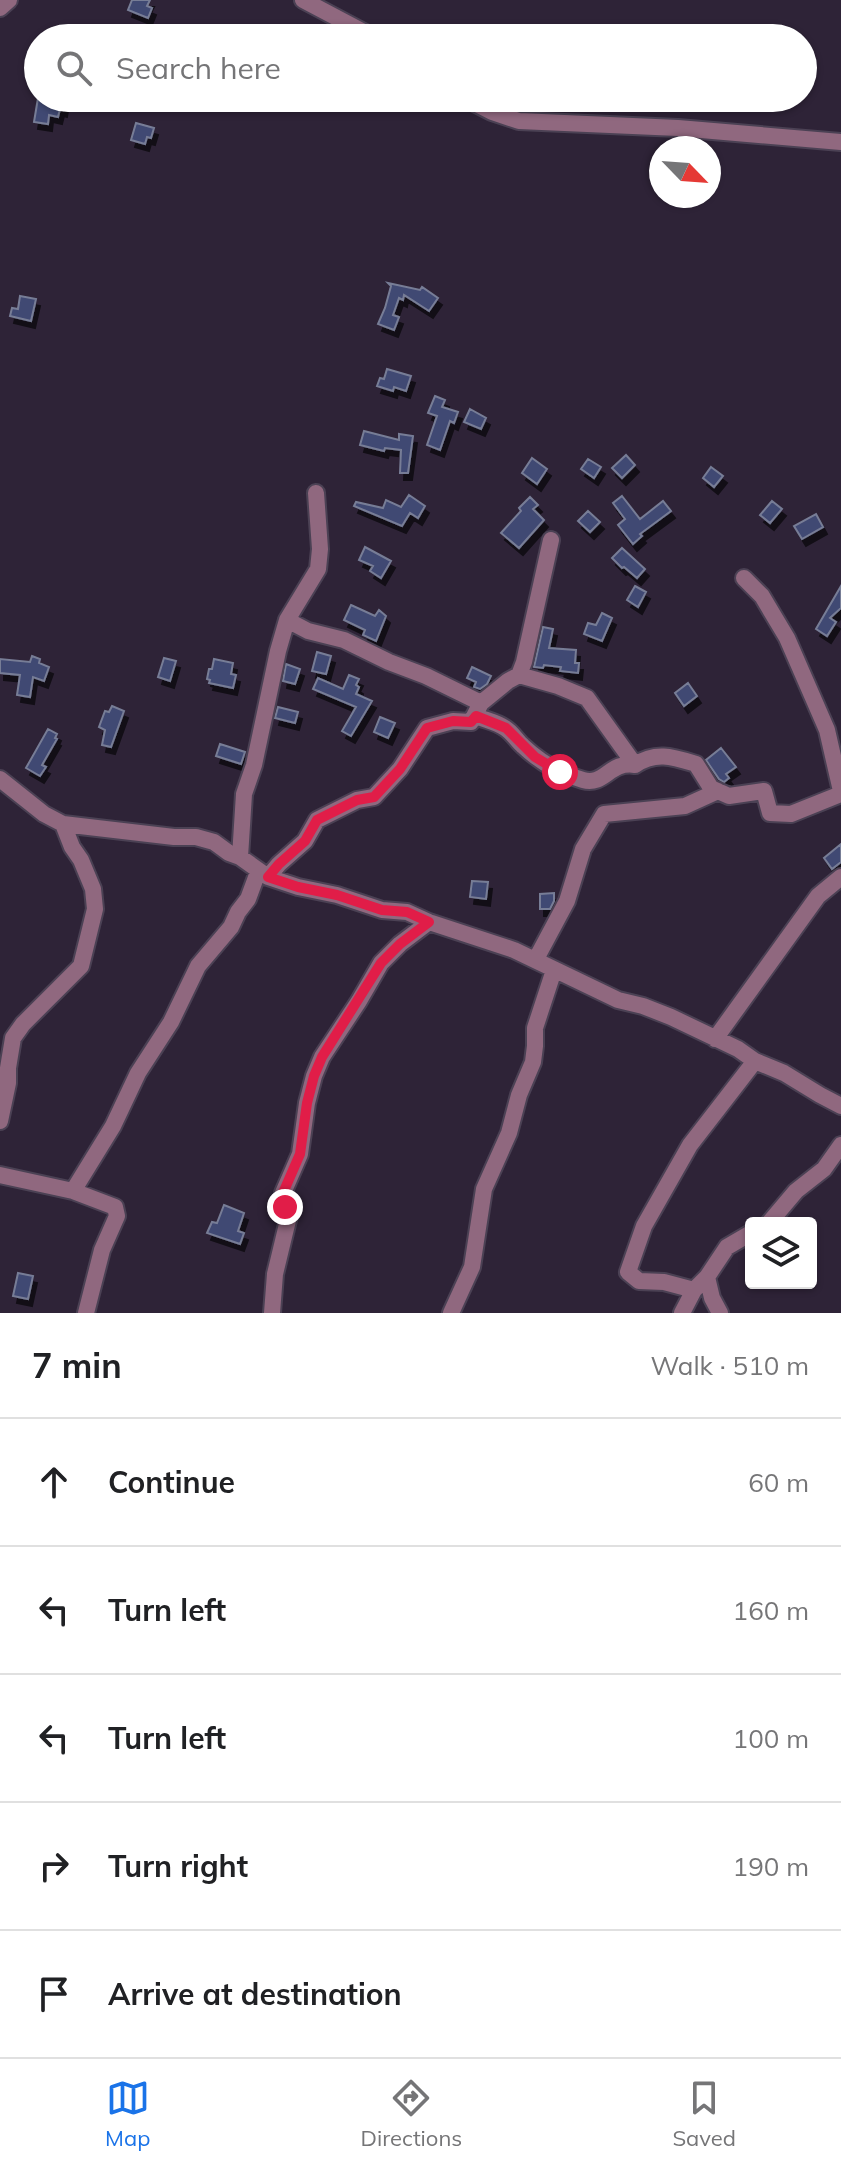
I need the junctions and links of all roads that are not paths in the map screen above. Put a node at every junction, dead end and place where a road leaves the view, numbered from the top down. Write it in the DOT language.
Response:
graph roads {
  1 [pos="9,0"];
  2 [pos="303,0"];
  3 [pos="0,8"];
  4 [pos="348,24"];
  5 [pos="492,112"];
  6 [pos="841,142"];
  7 [pos="316,493"];
  8 [pos="551,540"];
  9 [pos="744,578"];
  10 [pos="287,620"];
  11 [pos="519,675"];
  12 [pos="478,710"];
  13 [pos="635,765"];
  14 [pos="0,779"];
  15 [pos="718,791"];
  16 [pos="841,792"];
  17 [pos="63,824"];
  18 [pos="240,857"];
  19 [pos="263,875"];
  20 [pos="841,877"];
  21 [pos="429,922"];
  22 [pos="536,959"];
  23 [pos="554,970"];
  24 [pos="715,1039"];
  25 [pos="755,1061"];
  26 [pos="841,1106"];
  27 [pos="0,1121"];
  28 [pos="841,1145"];
  29 [pos="0,1175"];
  30 [pos="73,1191"];
  31 [pos="774,1217"];
  32 [pos="745,1236"];
  33 [pos="707,1277"];
  34 [pos="694,1290"];
  35 [pos="86,1313"];
  36 [pos="272,1313"];
  37 [pos="451,1313"];
  38 [pos="682,1313"];
  39 [pos="720,1313"];
  1 -- 3 [label="street"];
  2 -- 4 [label="street"];
  5 -- 6 [label="street"];
  7 -- 10 [label="street"];
  8 -- 11 [label="street"];
  9 -- 16 [label="street"];
  10 -- 12 [label="street"];
  10 -- 18 [label="street"];
  11 -- 12 [label="street"];
  11 -- 13 [label="street"];
  12 -- 13 [label="street"];
  12 -- 19 [label="street"];
  13 -- 15 [label="street"];
  14 -- 17 [label="street"];
  15 -- 16 [label="street"];
  15 -- 22 [label="street"];
  17 -- 18 [label="street"];
  17 -- 27 [label="street"];
  18 -- 19 [label="street"];
  19 -- 21 [label="street"];
  19 -- 30 [label="street"];
  20 -- 24 [label="street"];
  21 -- 22 [label="street"];
  21 -- 36 [label="street"];
  22 -- 23 [label="street"];
  23 -- 24 [label="street"];
  23 -- 37 [label="street"];
  24 -- 25 [label="street"];
  25 -- 26 [label="street"];
  25 -- 34 [label="street"];
  28 -- 31 [label="street"];
  29 -- 30 [label="street"];
  30 -- 35 [label="street"];
  32 -- 33 [label="street"];
  33 -- 34 [label="street"];
  33 -- 39 [label="street"];
  34 -- 38 [label="street"];
}
